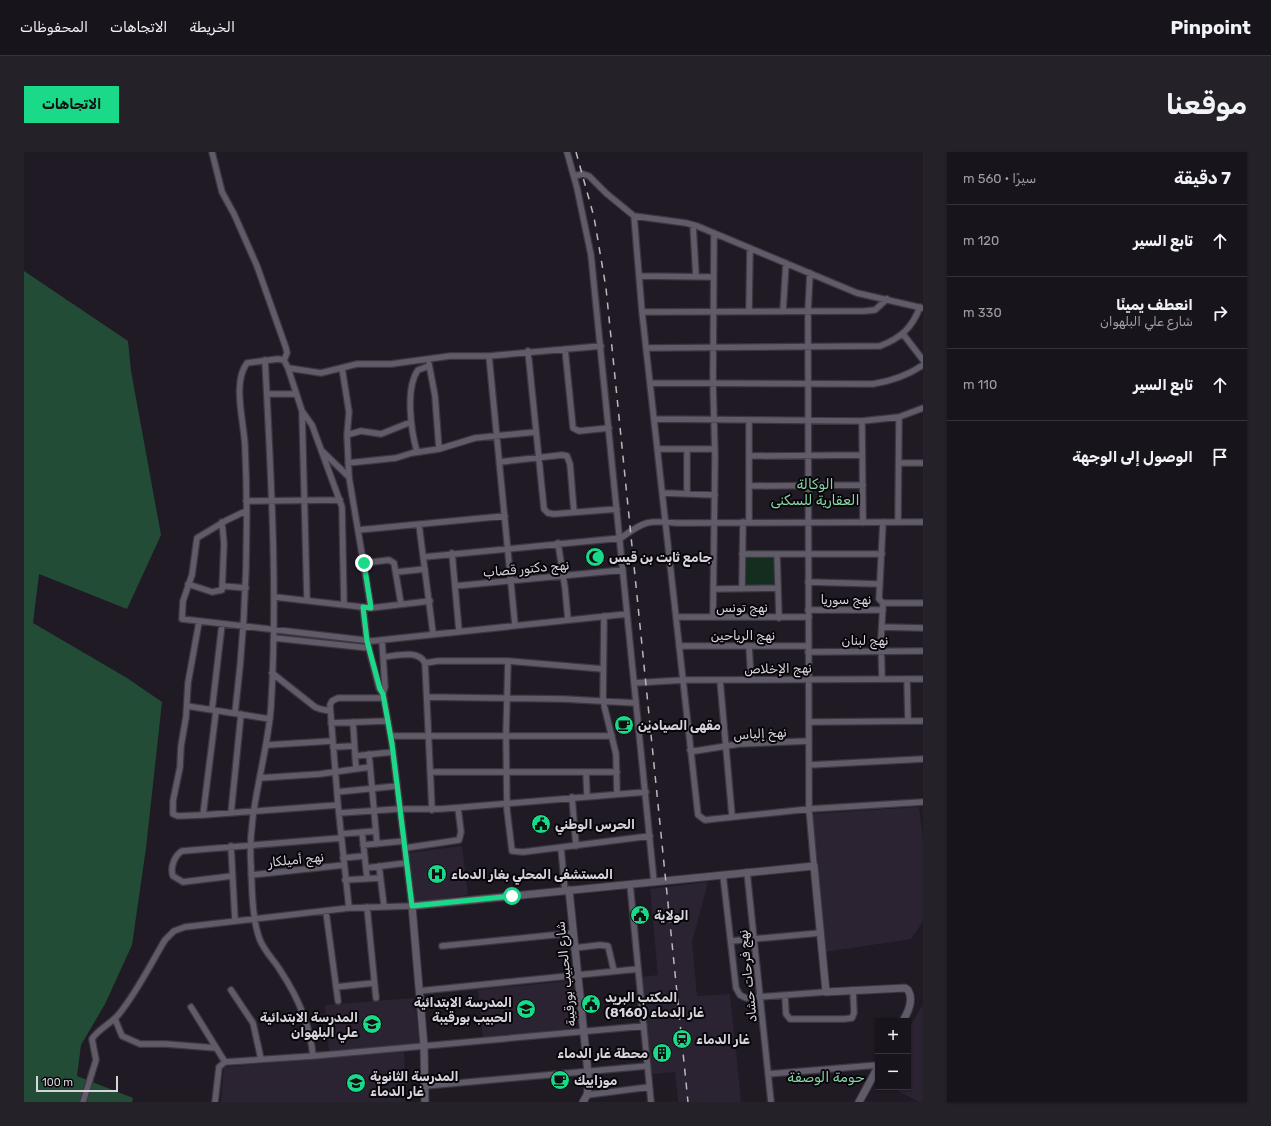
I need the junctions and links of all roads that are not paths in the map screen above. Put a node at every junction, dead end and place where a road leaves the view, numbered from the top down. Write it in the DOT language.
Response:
graph roads {
  1 [pos="212,152"];
  2 [pos="567,152"];
  3 [pos="574,176"];
  4 [pos="634,216"];
  5 [pos="693,225"];
  6 [pos="714,233"];
  7 [pos="750,248"];
  8 [pos="786,263"];
  9 [pos="810,274"];
  10 [pos="640,276"];
  11 [pos="696,276"];
  12 [pos="714,277"];
  13 [pos="887,299"];
  14 [pos="921,308"];
  15 [pos="713,311"];
  16 [pos="748,311"];
  17 [pos="783,311"];
  18 [pos="808,311"];
  19 [pos="642,312"];
  20 [pos="903,334"];
  21 [pos="601,346"];
  22 [pos="714,346"];
  23 [pos="808,347"];
  24 [pos="647,348"];
  25 [pos="565,349"];
  26 [pos="528,351"];
  27 [pos="489,356"];
  28 [pos="427,359"];
  29 [pos="265,360"];
  30 [pos="284,360"];
  31 [pos="923,360"];
  32 [pos="923,365"];
  33 [pos="429,366"];
  34 [pos="288,368"];
  35 [pos="342,368"];
  36 [pos="808,382"];
  37 [pos="652,383"];
  38 [pos="713,383"];
  39 [pos="268,394"];
  40 [pos="296,394"];
  41 [pos="923,408"];
  42 [pos="302,411"];
  43 [pos="899,417"];
  44 [pos="655,419"];
  45 [pos="714,420"];
  46 [pos="749,420"];
  47 [pos="808,421"];
  48 [pos="862,421"];
  49 [pos="411,422"];
  50 [pos="609,428"];
  51 [pos="536,432"];
  52 [pos="347,435"];
  53 [pos="497,438"];
  54 [pos="321,449"];
  55 [pos="439,449"];
  56 [pos="659,449"];
  57 [pos="687,449"];
  58 [pos="715,449"];
  59 [pos="417,452"];
  60 [pos="749,456"];
  61 [pos="862,456"];
  62 [pos="540,457"];
  63 [pos="808,457"];
  64 [pos="500,462"];
  65 [pos="348,463"];
  66 [pos="899,463"];
  67 [pos="923,463"];
  68 [pos="349,478"];
  69 [pos="807,485"];
  70 [pos="863,485"];
  71 [pos="749,486"];
  72 [pos="664,493"];
  73 [pos="687,494"];
  74 [pos="715,495"];
  75 [pos="340,500"];
  76 [pos="246,501"];
  77 [pos="273,501"];
  78 [pos="303,501"];
  79 [pos="617,509"];
  80 [pos="246,511"];
  81 [pos="574,512"];
  82 [pos="505,516"];
  83 [pos="667,521"];
  84 [pos="222,522"];
  85 [pos="714,522"];
  86 [pos="746,522"];
  87 [pos="883,522"];
  88 [pos="898,522"];
  89 [pos="923,522"];
  90 [pos="808,523"];
  91 [pos="863,523"];
  92 [pos="419,525"];
  93 [pos="358,530"];
  94 [pos="620,538"];
  95 [pos="558,543"];
  96 [pos="508,548"];
  97 [pos="452,553"];
  98 [pos="742,554"];
  99 [pos="777,554"];
  100 [pos="808,554"];
  101 [pos="882,554"];
  102 [pos="424,556"];
  103 [pos="364,563"];
  104 [pos="425,568"];
  105 [pos="623,570"];
  106 [pos="397,572"];
  107 [pos="563,576"];
  108 [pos="512,580"];
  109 [pos="808,582"];
  110 [pos="188,584"];
  111 [pos="880,584"];
  112 [pos="223,586"];
  113 [pos="455,586"];
  114 [pos="246,588"];
  115 [pos="742,588"];
  116 [pos="777,588"];
  117 [pos="714,589"];
  118 [pos="275,597"];
  119 [pos="307,600"];
  120 [pos="430,601"];
  121 [pos="923,602"];
  122 [pos="883,603"];
  123 [pos="401,604"];
  124 [pos="344,605"];
  125 [pos="363,607"];
  126 [pos="371,608"];
  127 [pos="808,610"];
  128 [pos="883,610"];
  129 [pos="627,614"];
  130 [pos="604,616"];
  131 [pos="676,617"];
  132 [pos="809,617"];
  133 [pos="713,618"];
  134 [pos="779,618"];
  135 [pos="568,620"];
  136 [pos="199,622"];
  137 [pos="222,624"];
  138 [pos="515,625"];
  139 [pos="245,626"];
  140 [pos="882,627"];
  141 [pos="923,628"];
  142 [pos="274,630"];
  143 [pos="460,631"];
  144 [pos="433,634"];
  145 [pos="274,638"];
  146 [pos="382,640"];
  147 [pos="367,641"];
  148 [pos="679,646"];
  149 [pos="749,646"];
  150 [pos="369,648"];
  151 [pos="808,649"];
  152 [pos="882,651"];
  153 [pos="923,651"];
  154 [pos="383,657"];
  155 [pos="508,662"];
  156 [pos="425,663"];
  157 [pos="603,669"];
  158 [pos="272,673"];
  159 [pos="807,678"];
  160 [pos="751,679"];
  161 [pos="882,679"];
  162 [pos="907,679"];
  163 [pos="923,679"];
  164 [pos="684,680"];
  165 [pos="720,680"];
  166 [pos="634,683"];
  167 [pos="383,696"];
  168 [pos="426,697"];
  169 [pos="508,699"];
  170 [pos="603,701"];
  171 [pos="636,703"];
  172 [pos="187,706"];
  173 [pos="214,710"];
  174 [pos="330,710"];
  175 [pos="238,714"];
  176 [pos="270,719"];
  177 [pos="387,721"];
  178 [pos="908,721"];
  179 [pos="923,721"];
  180 [pos="353,722"];
  181 [pos="809,722"];
  182 [pos="331,723"];
  183 [pos="428,735"];
  184 [pos="390,736"];
  185 [pos="506,736"];
  186 [pos="612,736"];
  187 [pos="809,741"];
  188 [pos="333,744"];
  189 [pos="267,745"];
  190 [pos="354,746"];
  191 [pos="725,746"];
  192 [pos="690,750"];
  193 [pos="393,752"];
  194 [pos="369,754"];
  195 [pos="355,756"];
  196 [pos="923,759"];
  197 [pos="810,765"];
  198 [pos="370,767"];
  199 [pos="356,769"];
  200 [pos="335,771"];
  201 [pos="507,771"];
  202 [pos="430,772"];
  203 [pos="586,772"];
  204 [pos="617,772"];
  205 [pos="260,778"];
  206 [pos="397,786"];
  207 [pos="372,789"];
  208 [pos="337,792"];
  209 [pos="646,792"];
  210 [pos="617,794"];
  211 [pos="587,796"];
  212 [pos="572,797"];
  213 [pos="923,802"];
  214 [pos="507,803"];
  215 [pos="338,805"];
  216 [pos="458,808"];
  217 [pos="399,809"];
  218 [pos="809,809"];
  219 [pos="374,810"];
  220 [pos="432,810"];
  221 [pos="254,811"];
  222 [pos="231,813"];
  223 [pos="338,813"];
  224 [pos="203,815"];
  225 [pos="732,816"];
  226 [pos="376,831"];
  227 [pos="362,832"];
  228 [pos="341,836"];
  229 [pos="650,836"];
  230 [pos="404,841"];
  231 [pos="251,844"];
  232 [pos="377,844"];
  233 [pos="363,845"];
  234 [pos="231,846"];
  235 [pos="576,846"];
  236 [pos="405,848"];
  237 [pos="561,848"];
  238 [pos="364,856"];
  239 [pos="343,858"];
  240 [pos="406,863"];
  241 [pos="344,865"];
  242 [pos="379,866"];
  243 [pos="814,866"];
  244 [pos="366,868"];
  245 [pos="746,872"];
  246 [pos="251,875"];
  247 [pos="723,875"];
  248 [pos="232,876"];
  249 [pos="367,878"];
  250 [pos="380,878"];
  251 [pos="345,880"];
  252 [pos="654,882"];
  253 [pos="630,884"];
  254 [pos="567,890"];
  255 [pos="367,906"];
  256 [pos="384,906"];
  257 [pos="412,906"];
  258 [pos="349,908"];
  259 [pos="326,912"];
  260 [pos="256,918"];
  261 [pos="234,920"];
  262 [pos="572,933"];
  263 [pos="820,933"];
  264 [pos="754,939"];
  265 [pos="731,941"];
  266 [pos="442,946"];
  267 [pos="574,948"];
  268 [pos="638,969"];
  269 [pos="614,972"];
  270 [pos="578,975"];
  271 [pos="374,983"];
  272 [pos="336,987"];
  273 [pos="231,990"];
  274 [pos="853,990"];
  275 [pos="419,991"];
  276 [pos="826,992"];
  277 [pos="785,996"];
  278 [pos="760,997"];
  279 [pos="376,998"];
  280 [pos="338,1001"];
  281 [pos="191,1008"];
  282 [pos="904,1018"];
  283 [pos="115,1019"];
  284 [pos="644,1026"];
  285 [pos="583,1030"];
  286 [pos="424,1046"];
  287 [pos="216,1048"];
  288 [pos="313,1056"];
  289 [pos="261,1059"];
  290 [pos="225,1062"];
  291 [pos="647,1066"];
  292 [pos="875,1066"];
  293 [pos="587,1071"];
  294 [pos="875,1071"];
  295 [pos="768,1074"];
  296 [pos="425,1086"];
  297 [pos="649,1087"];
  298 [pos="587,1095"];
  299 [pos="83,1102"];
  300 [pos="215,1102"];
  301 [pos="425,1102"];
  302 [pos="583,1102"];
  303 [pos="651,1102"];
  304 [pos="771,1102"];
  305 [pos="858,1102"];
  1 -- 30 [label="street"];
  2 -- 3 [label="street"];
  3 -- 4 [label="street"];
  3 -- 21 [label="street"];
  4 -- 5 [label="street"];
  4 -- 10 [label="street"];
  5 -- 6 [label="street"];
  5 -- 11 [label="street"];
  6 -- 7 [label="street"];
  6 -- 12 [label="street"];
  7 -- 8 [label="street"];
  7 -- 16 [label="street"];
  8 -- 9 [label="street"];
  8 -- 17 [label="street"];
  9 -- 13 [label="street"];
  9 -- 18 [label="street"];
  10 -- 11 [label="street"];
  10 -- 19 [label="street"];
  11 -- 12 [label="street"];
  12 -- 15 [label="street"];
  13 -- 14 [label="street"];
  13 -- 18 [label="street"];
  14 -- 20 [label="street"];
  15 -- 16 [label="street"];
  15 -- 19 [label="street"];
  15 -- 22 [label="street"];
  16 -- 17 [label="street"];
  17 -- 18 [label="street"];
  18 -- 23 [label="street"];
  19 -- 24 [label="street"];
  20 -- 23 [label="street"];
  20 -- 31 [label="street"];
  21 -- 25 [label="street"];
  21 -- 50 [label="street"];
  22 -- 23 [label="street"];
  22 -- 24 [label="street"];
  22 -- 38 [label="street"];
  23 -- 36 [label="street"];
  24 -- 37 [label="street"];
  25 -- 26 [label="street"];
  25 -- 50 [label="street"];
  26 -- 27 [label="street"];
  26 -- 51 [label="street"];
  27 -- 28 [label="street"];
  27 -- 53 [label="street"];
  28 -- 33 [label="street"];
  28 -- 35 [label="street"];
  29 -- 30 [label="street"];
  29 -- 39 [label="street"];
  29 -- 76 [label="street"];
  30 -- 34 [label="street"];
  32 -- 36 [label="street"];
  33 -- 49 [label="street"];
  33 -- 55 [label="street"];
  34 -- 35 [label="street"];
  34 -- 40 [label="street"];
  35 -- 52 [label="street"];
  36 -- 38 [label="street"];
  36 -- 47 [label="street"];
  37 -- 38 [label="street"];
  37 -- 44 [label="street"];
  38 -- 45 [label="street"];
  39 -- 40 [label="street"];
  39 -- 77 [label="street"];
  40 -- 42 [label="street"];
  41 -- 43 [label="street"];
  42 -- 54 [label="street"];
  42 -- 78 [label="street"];
  43 -- 48 [label="street"];
  43 -- 66 [label="street"];
  44 -- 45 [label="street"];
  44 -- 56 [label="street"];
  45 -- 46 [label="street"];
  45 -- 58 [label="street"];
  46 -- 47 [label="street"];
  46 -- 60 [label="street"];
  47 -- 48 [label="street"];
  47 -- 63 [label="street"];
  48 -- 61 [label="street"];
  49 -- 52 [label="street"];
  49 -- 59 [label="street"];
  50 -- 79 [label="street"];
  51 -- 53 [label="street"];
  51 -- 62 [label="street"];
  52 -- 65 [label="street"];
  53 -- 55 [label="street"];
  53 -- 64 [label="street"];
  54 -- 68 [label="street"];
  54 -- 75 [label="street"];
  55 -- 59 [label="street"];
  56 -- 57 [label="street"];
  56 -- 72 [label="street"];
  57 -- 58 [label="street"];
  57 -- 73 [label="street"];
  58 -- 74 [label="street"];
  59 -- 65 [label="street"];
  60 -- 63 [label="street"];
  60 -- 71 [label="street"];
  61 -- 63 [label="street"];
  61 -- 70 [label="street"];
  62 -- 64 [label="street"];
  62 -- 81 [label="street"];
  62 -- 81 [label="street"];
  63 -- 69 [label="street"];
  64 -- 82 [label="street"];
  65 -- 68 [label="street"];
  66 -- 67 [label="street"];
  66 -- 88 [label="street"];
  68 -- 93 [label="street"];
  69 -- 70 [label="street"];
  69 -- 71 [label="street"];
  69 -- 90 [label="street"];
  70 -- 91 [label="street"];
  71 -- 86 [label="street"];
  72 -- 73 [label="street"];
  72 -- 83 [label="street"];
  73 -- 74 [label="street"];
  74 -- 85 [label="street"];
  75 -- 78 [label="street"];
  75 -- 124 [label="street"];
  76 -- 77 [label="street"];
  76 -- 80 [label="street"];
  77 -- 78 [label="street"];
  77 -- 118 [label="street"];
  78 -- 119 [label="street"];
  79 -- 81 [label="street"];
  79 -- 94 [label="street"];
  80 -- 84 [label="street"];
  80 -- 114 [label="street"];
  82 -- 92 [label="street"];
  82 -- 96 [label="street"];
  83 -- 85 [label="street"];
  83 -- 94 [label="street"];
  83 -- 131 [label="street"];
  84 -- 110 [label="street"];
  84 -- 112 [label="street"];
  85 -- 86 [label="street"];
  85 -- 117 [label="street"];
  86 -- 90 [label="street"];
  86 -- 98 [label="street"];
  87 -- 88 [label="street"];
  87 -- 91 [label="street"];
  87 -- 101 [label="street"];
  88 -- 89 [label="street"];
  90 -- 91 [label="street"];
  90 -- 100 [label="street"];
  92 -- 93 [label="street"];
  92 -- 102 [label="street"];
  93 -- 103 [label="street"];
  94 -- 95 [label="street"];
  94 -- 105 [label="street"];
  95 -- 96 [label="street"];
  95 -- 107 [label="street"];
  96 -- 97 [label="street"];
  96 -- 108 [label="street"];
  97 -- 102 [label="street"];
  97 -- 113 [label="street"];
  98 -- 99 [label="street"];
  98 -- 115 [label="street"];
  99 -- 100 [label="street"];
  99 -- 116 [label="street"];
  100 -- 101 [label="street"];
  100 -- 109 [label="street"];
  101 -- 111 [label="street"];
  102 -- 104 [label="street"];
  103 -- 106 [label="street"];
  103 -- 126 [label="street"];
  104 -- 106 [label="street"];
  104 -- 120 [label="street"];
  105 -- 107 [label="street, نهج دكتور قصاب"];
  105 -- 129 [label="street"];
  106 -- 123 [label="street"];
  107 -- 108 [label="street, نهج دكتور قصاب"];
  107 -- 135 [label="street"];
  108 -- 113 [label="street, نهج دكتور قصاب"];
  108 -- 138 [label="street"];
  109 -- 111 [label="street"];
  109 -- 127 [label="street"];
  110 -- 112 [label="street"];
  110 -- 136 [label="street"];
  111 -- 122 [label="street"];
  112 -- 114 [label="street"];
  113 -- 143 [label="street"];
  114 -- 139 [label="street"];
  115 -- 116 [label="street"];
  115 -- 117 [label="street"];
  116 -- 134 [label="street"];
  117 -- 133 [label="street"];
  118 -- 119 [label="street"];
  118 -- 142 [label="street"];
  119 -- 124 [label="street"];
  120 -- 123 [label="street"];
  120 -- 144 [label="street"];
  121 -- 122 [label="street"];
  122 -- 128 [label="street"];
  123 -- 126 [label="street"];
  124 -- 125 [label="street"];
  125 -- 126 [label="street"];
  125 -- 147 [label="street"];
  127 -- 128 [label="street, نهج سوريا"];
  127 -- 132 [label="street"];
  128 -- 140 [label="street"];
  129 -- 130 [label="street"];
  129 -- 166 [label="street"];
  130 -- 135 [label="street"];
  130 -- 157 [label="street"];
  131 -- 133 [label="street, نهج تونس"];
  131 -- 148 [label="street"];
  132 -- 134 [label="street, نهج تونس"];
  132 -- 151 [label="street"];
  133 -- 134 [label="street, نهج تونس"];
  135 -- 138 [label="street"];
  136 -- 137 [label="street"];
  136 -- 172 [label="street"];
  137 -- 139 [label="street"];
  137 -- 173 [label="street"];
  138 -- 143 [label="street"];
  139 -- 142 [label="street"];
  139 -- 175 [label="street"];
  140 -- 141 [label="street"];
  140 -- 152 [label="street"];
  142 -- 145 [label="street"];
  142 -- 147 [label="street"];
  143 -- 144 [label="street"];
  144 -- 146 [label="street"];
  145 -- 150 [label="street"];
  145 -- 158 [label="street"];
  146 -- 147 [label="street"];
  146 -- 154 [label="street"];
  147 -- 150 [label="street"];
  148 -- 149 [label="street, نهج الرياحين"];
  148 -- 164 [label="street"];
  149 -- 151 [label="street, نهج الرياحين"];
  149 -- 160 [label="street"];
  150 -- 167 [label="street"];
  151 -- 152 [label="street, نهج لبنان"];
  151 -- 159 [label="street"];
  152 -- 153 [label="street, نهج لبنان"];
  152 -- 161 [label="street"];
  154 -- 156 [label="street"];
  154 -- 167 [label="street"];
  155 -- 156 [label="street"];
  155 -- 157 [label="street"];
  155 -- 169 [label="street"];
  156 -- 168 [label="street"];
  157 -- 170 [label="street"];
  158 -- 174 [label="street"];
  158 -- 176 [label="street"];
  159 -- 160 [label="street, نهج الإخلاص"];
  159 -- 161 [label="street, نهج الإخلاص"];
  159 -- 181 [label="street"];
  160 -- 165 [label="street, نهج الإخلاص"];
  161 -- 162 [label="street, نهج الإخلاص"];
  162 -- 163 [label="street, نهج الإخلاص"];
  162 -- 178 [label="street"];
  164 -- 165 [label="street, نهج الإخلاص"];
  164 -- 166 [label="street, نهج الإخلاص"];
  164 -- 192 [label="street"];
  165 -- 191 [label="street"];
  166 -- 171 [label="street"];
  167 -- 174 [label="street"];
  167 -- 177 [label="street"];
  168 -- 169 [label="street"];
  168 -- 183 [label="street"];
  169 -- 170 [label="street"];
  169 -- 185 [label="street"];
  170 -- 171 [label="street"];
  170 -- 186 [label="street"];
  171 -- 209 [label="street"];
  172 -- 173 [label="street"];
  172 -- 224 [label="street"];
  173 -- 175 [label="street"];
  173 -- 224 [label="street"];
  174 -- 182 [label="street"];
  175 -- 176 [label="street"];
  175 -- 222 [label="street"];
  176 -- 189 [label="street"];
  177 -- 180 [label="street"];
  177 -- 184 [label="street"];
  178 -- 179 [label="street"];
  178 -- 181 [label="street"];
  180 -- 182 [label="street"];
  180 -- 190 [label="street"];
  181 -- 187 [label="street"];
  182 -- 188 [label="street"];
  183 -- 184 [label="street"];
  183 -- 185 [label="street"];
  183 -- 202 [label="street"];
  184 -- 193 [label="street"];
  185 -- 186 [label="street"];
  185 -- 201 [label="street"];
  186 -- 204 [label="street"];
  187 -- 191 [label="street, نهخ إلياس"];
  187 -- 197 [label="street"];
  188 -- 189 [label="street"];
  188 -- 190 [label="street"];
  188 -- 200 [label="street"];
  189 -- 205 [label="street"];
  190 -- 195 [label="street"];
  191 -- 192 [label="street, نهخ إلياس"];
  191 -- 225 [label="street"];
  192 -- 225 [label="street"];
  193 -- 194 [label="street"];
  193 -- 206 [label="street"];
  194 -- 195 [label="street"];
  194 -- 198 [label="street"];
  195 -- 199 [label="street"];
  196 -- 197 [label="street"];
  197 -- 218 [label="street"];
  198 -- 199 [label="street"];
  198 -- 207 [label="street"];
  199 -- 200 [label="street"];
  200 -- 205 [label="street"];
  200 -- 208 [label="street"];
  201 -- 202 [label="street"];
  201 -- 203 [label="street"];
  201 -- 214 [label="street"];
  202 -- 220 [label="street"];
  203 -- 204 [label="street"];
  203 -- 211 [label="street"];
  204 -- 210 [label="street"];
  205 -- 221 [label="street"];
  206 -- 207 [label="street"];
  206 -- 217 [label="street"];
  207 -- 208 [label="street"];
  207 -- 219 [label="street"];
  208 -- 215 [label="street"];
  209 -- 210 [label="street"];
  209 -- 229 [label="street"];
  210 -- 211 [label="street"];
  211 -- 212 [label="street"];
  212 -- 214 [label="street"];
  212 -- 235 [label="street"];
  213 -- 218 [label="street"];
  214 -- 216 [label="street"];
  214 -- 237 [label="street"];
  215 -- 221 [label="street"];
  215 -- 223 [label="street"];
  216 -- 220 [label="street"];
  216 -- 236 [label="street"];
  217 -- 219 [label="street"];
  217 -- 220 [label="street"];
  217 -- 230 [label="street"];
  218 -- 225 [label="street"];
  218 -- 243 [label="street"];
  219 -- 223 [label="street"];
  219 -- 226 [label="street"];
  221 -- 222 [label="street"];
  221 -- 231 [label="street"];
  222 -- 224 [label="street"];
  223 -- 228 [label="street"];
  226 -- 227 [label="street"];
  226 -- 232 [label="street"];
  227 -- 228 [label="street"];
  227 -- 233 [label="street"];
  228 -- 231 [label="street"];
  228 -- 239 [label="street"];
  229 -- 235 [label="street"];
  229 -- 252 [label="street"];
  230 -- 232 [label="street"];
  230 -- 236 [label="street"];
  231 -- 234 [label="street"];
  231 -- 246 [label="street"];
  232 -- 233 [label="street"];
  233 -- 238 [label="street"];
  234 -- 248 [label="street"];
  234 -- 248 [label="street"];
  235 -- 237 [label="street"];
  236 -- 240 [label="street"];
  237 -- 254 [label="street"];
  238 -- 239 [label="street"];
  238 -- 244 [label="street"];
  239 -- 241 [label="street"];
  240 -- 242 [label="street"];
  240 -- 257 [label="street"];
  241 -- 246 [label="street, نهج أميلكار"];
  241 -- 251 [label="street"];
  242 -- 244 [label="street"];
  242 -- 250 [label="street"];
  243 -- 245 [label="street"];
  243 -- 263 [label="street"];
  244 -- 249 [label="street"];
  245 -- 247 [label="street"];
  245 -- 264 [label="street, نهج فرحات حشاد"];
  246 -- 260 [label="street"];
  247 -- 252 [label="street"];
  247 -- 265 [label="street"];
  248 -- 261 [label="street"];
  249 -- 250 [label="street"];
  249 -- 251 [label="street"];
  250 -- 256 [label="street"];
  251 -- 258 [label="street"];
  252 -- 253 [label="street"];
  253 -- 254 [label="street"];
  253 -- 268 [label="street"];
  254 -- 257 [label="street"];
  254 -- 262 [label="street, شارع الحبيب بورقيبة"];
  255 -- 256 [label="street"];
  255 -- 258 [label="street"];
  255 -- 271 [label="street"];
  256 -- 257 [label="street"];
  257 -- 275 [label="street"];
  258 -- 259 [label="street"];
  259 -- 260 [label="street"];
  259 -- 272 [label="street"];
  260 -- 261 [label="street"];
  260 -- 288 [label="street"];
  261 -- 283 [label="street"];
  262 -- 266 [label="street"];
  262 -- 267 [label="street, شارع الحبيب بورقيبة"];
  263 -- 264 [label="street"];
  263 -- 276 [label="street"];
  264 -- 265 [label="street"];
  264 -- 278 [label="street, نهج فرحات حشاد"];
  265 -- 278 [label="street"];
  267 -- 269 [label="street"];
  267 -- 270 [label="street, شارع الحبيب بورقيبة"];
  268 -- 269 [label="street"];
  268 -- 284 [label="street"];
  269 -- 270 [label="street"];
  270 -- 275 [label="street"];
  270 -- 285 [label="street, شارع الحبيب بورقيبة"];
  271 -- 272 [label="street"];
  271 -- 279 [label="street"];
  272 -- 280 [label="street"];
  273 -- 289 [label="street"];
  274 -- 276 [label="street"];
  274 -- 277 [label="street"];
  274 -- 282 [label="street"];
  275 -- 286 [label="street"];
  276 -- 277 [label="street"];
  277 -- 278 [label="street"];
  278 -- 295 [label="street, نهج فرحات حشاد"];
  281 -- 287 [label="street"];
  283 -- 287 [label="street"];
  283 -- 299 [label="street"];
  284 -- 285 [label="street"];
  284 -- 291 [label="street"];
  285 -- 286 [label="street"];
  285 -- 293 [label="street, شارع الحبيب بورقيبة"];
  286 -- 288 [label="street"];
  286 -- 296 [label="street"];
  287 -- 290 [label="street"];
  288 -- 289 [label="street"];
  289 -- 290 [label="street"];
  290 -- 300 [label="street"];
  291 -- 293 [label="street"];
  291 -- 297 [label="street"];
  292 -- 295 [label="street"];
  293 -- 296 [label="street"];
  293 -- 298 [label="street, شارع الحبيب بورقيبة"];
  294 -- 305 [label="street"];
  295 -- 304 [label="street, نهج فرحات حشاد"];
  296 -- 301 [label="street"];
  297 -- 298 [label="street"];
  297 -- 303 [label="street"];
  298 -- 302 [label="street, شارع الحبيب بورقيبة"];
}
